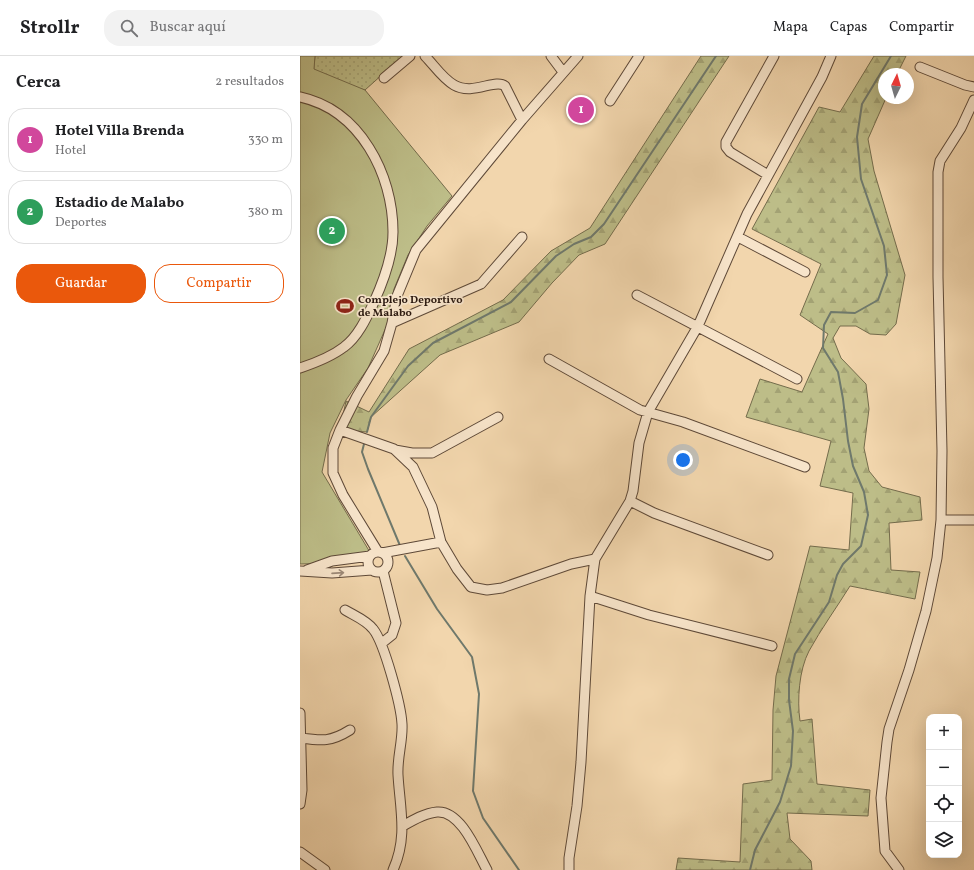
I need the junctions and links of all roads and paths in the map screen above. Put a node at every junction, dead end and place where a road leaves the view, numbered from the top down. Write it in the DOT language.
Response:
graph roads {
  1 [pos="410,56"];
  2 [pos="425,56"];
  3 [pos="551,56"];
  4 [pos="578,56"];
  5 [pos="639,56"];
  6 [pos="774,56"];
  7 [pos="831,56"];
  8 [pos="920,67"];
  9 [pos="564,72"];
  10 [pos="384,78"];
  11 [pos="974,87"];
  12 [pos="300,97"];
  13 [pos="974,100"];
  14 [pos="610,101"];
  15 [pos="522,120"];
  16 [pos="768,175"];
  17 [pos="522,237"];
  18 [pos="738,237"];
  19 [pos="805,272"];
  20 [pos="637,295"];
  21 [pos="392,323"];
  22 [pos="698,326"];
  23 [pos="549,359"];
  24 [pos="300,368"];
  25 [pos="798,379"];
  26 [pos="648,412"];
  27 [pos="498,417"];
  28 [pos="340,430"];
  29 [pos="394,449"];
  30 [pos="804,467"];
  31 [pos="630,500"];
  32 [pos="941,520"];
  33 [pos="974,520"];
  34 [pos="441,542"];
  35 [pos="377,554"];
  36 [pos="768,555"];
  37 [pos="595,559"];
  38 [pos="372,570"];
  39 [pos="302,571"];
  40 [pos="383,571"];
  41 [pos="590,596"];
  42 [pos="345,610"];
  43 [pos="382,643"];
  44 [pos="772,646"];
  45 [pos="300,713"];
  46 [pos="350,730"];
  47 [pos="301,738"];
  48 [pos="300,804"];
  49 [pos="403,826"];
  50 [pos="300,852"];
  51 [pos="325,870"];
  52 [pos="393,870"];
  53 [pos="487,870"];
  54 [pos="569,870"];
  55 [pos="899,870"];
  1 -- 10 [label="street"];
  2 -- 15 [label="street"];
  3 -- 9 [label="street"];
  4 -- 9 [label="street"];
  5 -- 14 [label="street"];
  6 -- 16 [label="street"];
  7 -- 16 [label="street"];
  8 -- 11 [label="street"];
  9 -- 15 [label="street"];
  12 -- 24 [label="street"];
  13 -- 32 [label="street"];
  15 -- 21 [label="street"];
  16 -- 18 [label="street"];
  17 -- 21 [label="street"];
  18 -- 19 [label="street"];
  18 -- 22 [label="street"];
  20 -- 22 [label="street"];
  21 -- 28 [label="street"];
  22 -- 25 [label="street"];
  22 -- 26 [label="street"];
  23 -- 26 [label="street"];
  26 -- 30 [label="street"];
  26 -- 31 [label="street"];
  27 -- 29 [label="street"];
  28 -- 29 [label="street"];
  28 -- 35 [label="street"];
  29 -- 34 [label="street"];
  31 -- 36 [label="street"];
  31 -- 37 [label="street"];
  32 -- 33 [label="street"];
  32 -- 55 [label="street"];
  34 -- 35 [label="street"];
  34 -- 37 [label="street"];
  35 -- 38 [label="street"];
  35 -- 39 [label="street"];
  35 -- 40 [label="street"];
  37 -- 41 [label="street"];
  39 -- 38 [label="street, one-way"];
  38 -- 40 [label="street"];
  40 -- 43 [label="street"];
  41 -- 44 [label="street"];
  41 -- 54 [label="street"];
  42 -- 43 [label="street"];
  43 -- 49 [label="street"];
  45 -- 47 [label="street"];
  46 -- 47 [label="street"];
  47 -- 48 [label="street"];
  49 -- 52 [label="street"];
  49 -- 53 [label="street"];
  50 -- 51 [label="street"];
}
